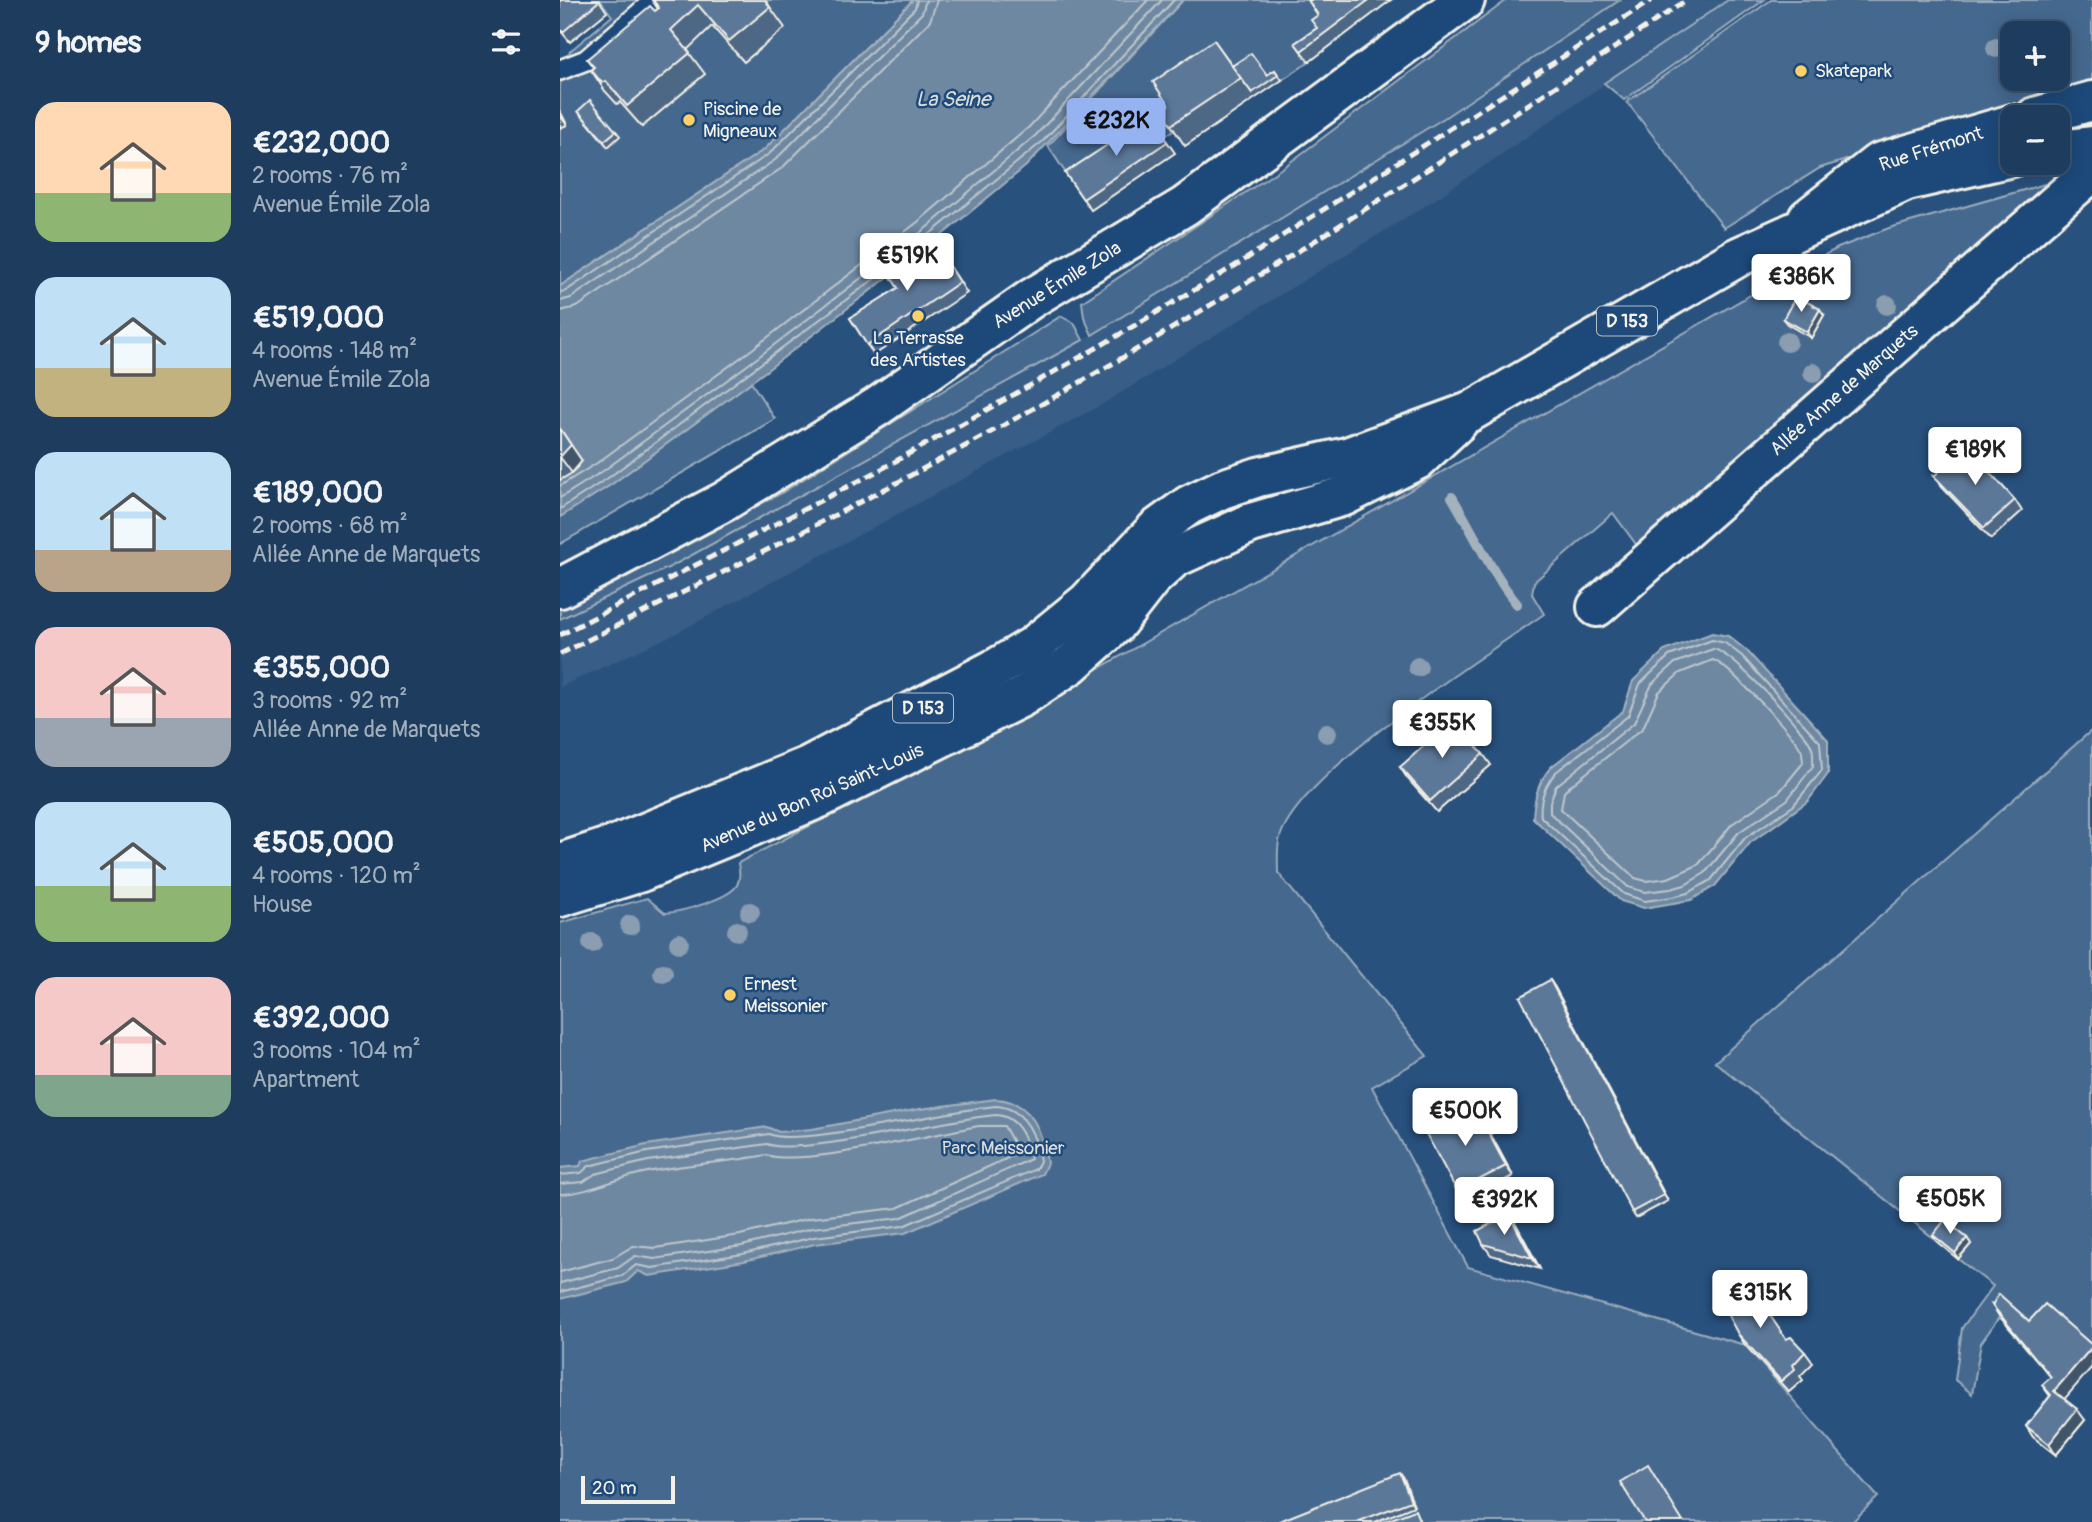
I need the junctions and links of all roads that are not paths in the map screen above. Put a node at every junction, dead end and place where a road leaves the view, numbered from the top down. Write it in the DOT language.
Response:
graph roads {
  1 [pos="655,0"];
  2 [pos="1465,0"];
  3 [pos="560,70"];
  4 [pos="2092,101"];
  5 [pos="2070,107"];
  6 [pos="2000,127"];
  7 [pos="2092,146"];
  8 [pos="2070,149"];
  9 [pos="2000,161"];
  10 [pos="2092,172"];
  11 [pos="1787,235"];
  12 [pos="1470,412"];
  13 [pos="560,588"];
  14 [pos="1597,607"];
  15 [pos="560,863"];
  16 [pos="560,897"];
  1 -- 3 [label="lane"];
  2 -- 13 [label="main road, Avenue Émile Zola"];
  4 -- 5 [label="main road"];
  6 -- 11 [label="main road, Rue Frémont"];
  7 -- 8 [label="main road"];
  9 -- 11 [label="main road, Avenue du Bon Roi Saint-Louis / D 153"];
  10 -- 14 [label="main road, Allée Anne de Marquets"];
  11 -- 12 [label="main road, Avenue du Bon Roi Saint-Louis / D 153"];
  12 -- 15 [label="main road, Avenue du Bon Roi Saint-Louis / D 153"];
  12 -- 16 [label="main road, Avenue du Bon Roi Saint-Louis / D 153"];
}
